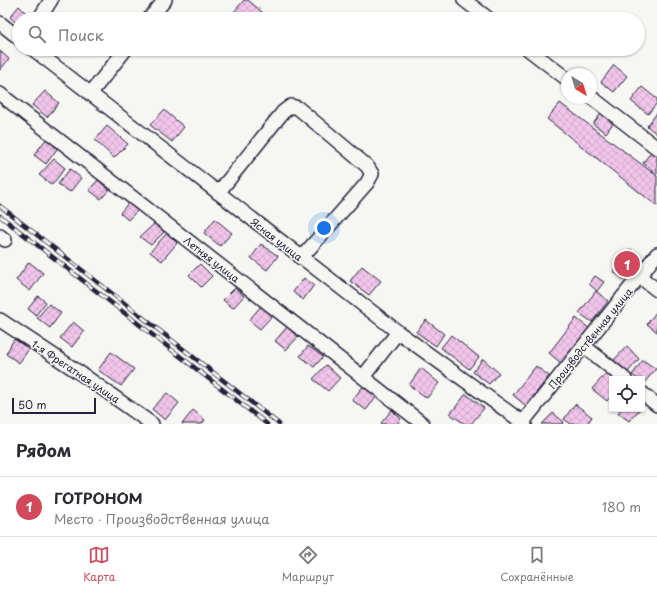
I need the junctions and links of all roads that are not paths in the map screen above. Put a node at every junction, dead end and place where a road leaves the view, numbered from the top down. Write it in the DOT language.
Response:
graph roads {
  1 [pos="50,0"];
  2 [pos="165,0"];
  3 [pos="464,0"];
  4 [pos="43,12"];
  5 [pos="156,12"];
  6 [pos="480,12"];
  7 [pos="0,23"];
  8 [pos="12,32"];
  9 [pos="42,56"];
  10 [pos="120,56"];
  11 [pos="537,56"];
  12 [pos="561,74"];
  13 [pos="0,94"];
  14 [pos="90,94"];
  15 [pos="597,102"];
  16 [pos="657,148"];
  17 [pos="218,193"];
  18 [pos="657,254"];
  19 [pos="302,258"];
  20 [pos="639,276"];
  21 [pos="657,290"];
  22 [pos="0,320"];
  23 [pos="398,332"];
  24 [pos="584,346"];
  25 [pos="621,376"];
  26 [pos="363,377"];
  27 [pos="645,395"];
  28 [pos="657,405"];
  29 [pos="524,423"];
  30 [pos="152,424"];
  31 [pos="423,424"];
  1 -- 4 [label="street"];
  2 -- 5 [label="street"];
  3 -- 6 [label="street"];
  7 -- 8 [label="street"];
  9 -- 14 [label="street, Ясная улица"];
  10 -- 14 [label="street"];
  11 -- 12 [label="street"];
  13 -- 26 [label="street, Летняя улица"];
  14 -- 17 [label="street, Ясная улица"];
  15 -- 16 [label="street"];
  17 -- 19 [label="street, Ясная улица"];
  17 -- 19 [label="street"];
  18 -- 20 [label="street, Производственная улица"];
  19 -- 23 [label="street, Ясная улица"];
  20 -- 21 [label="street"];
  20 -- 24 [label="street, Производственная улица"];
  22 -- 30 [label="street, 1-я Фрегатная улица"];
  23 -- 26 [label="street"];
  23 -- 29 [label="street, Ясная улица"];
  24 -- 25 [label="street"];
  24 -- 29 [label="street, Производственная улица"];
  26 -- 31 [label="street, Летняя улица"];
  27 -- 28 [label="street"];
}
